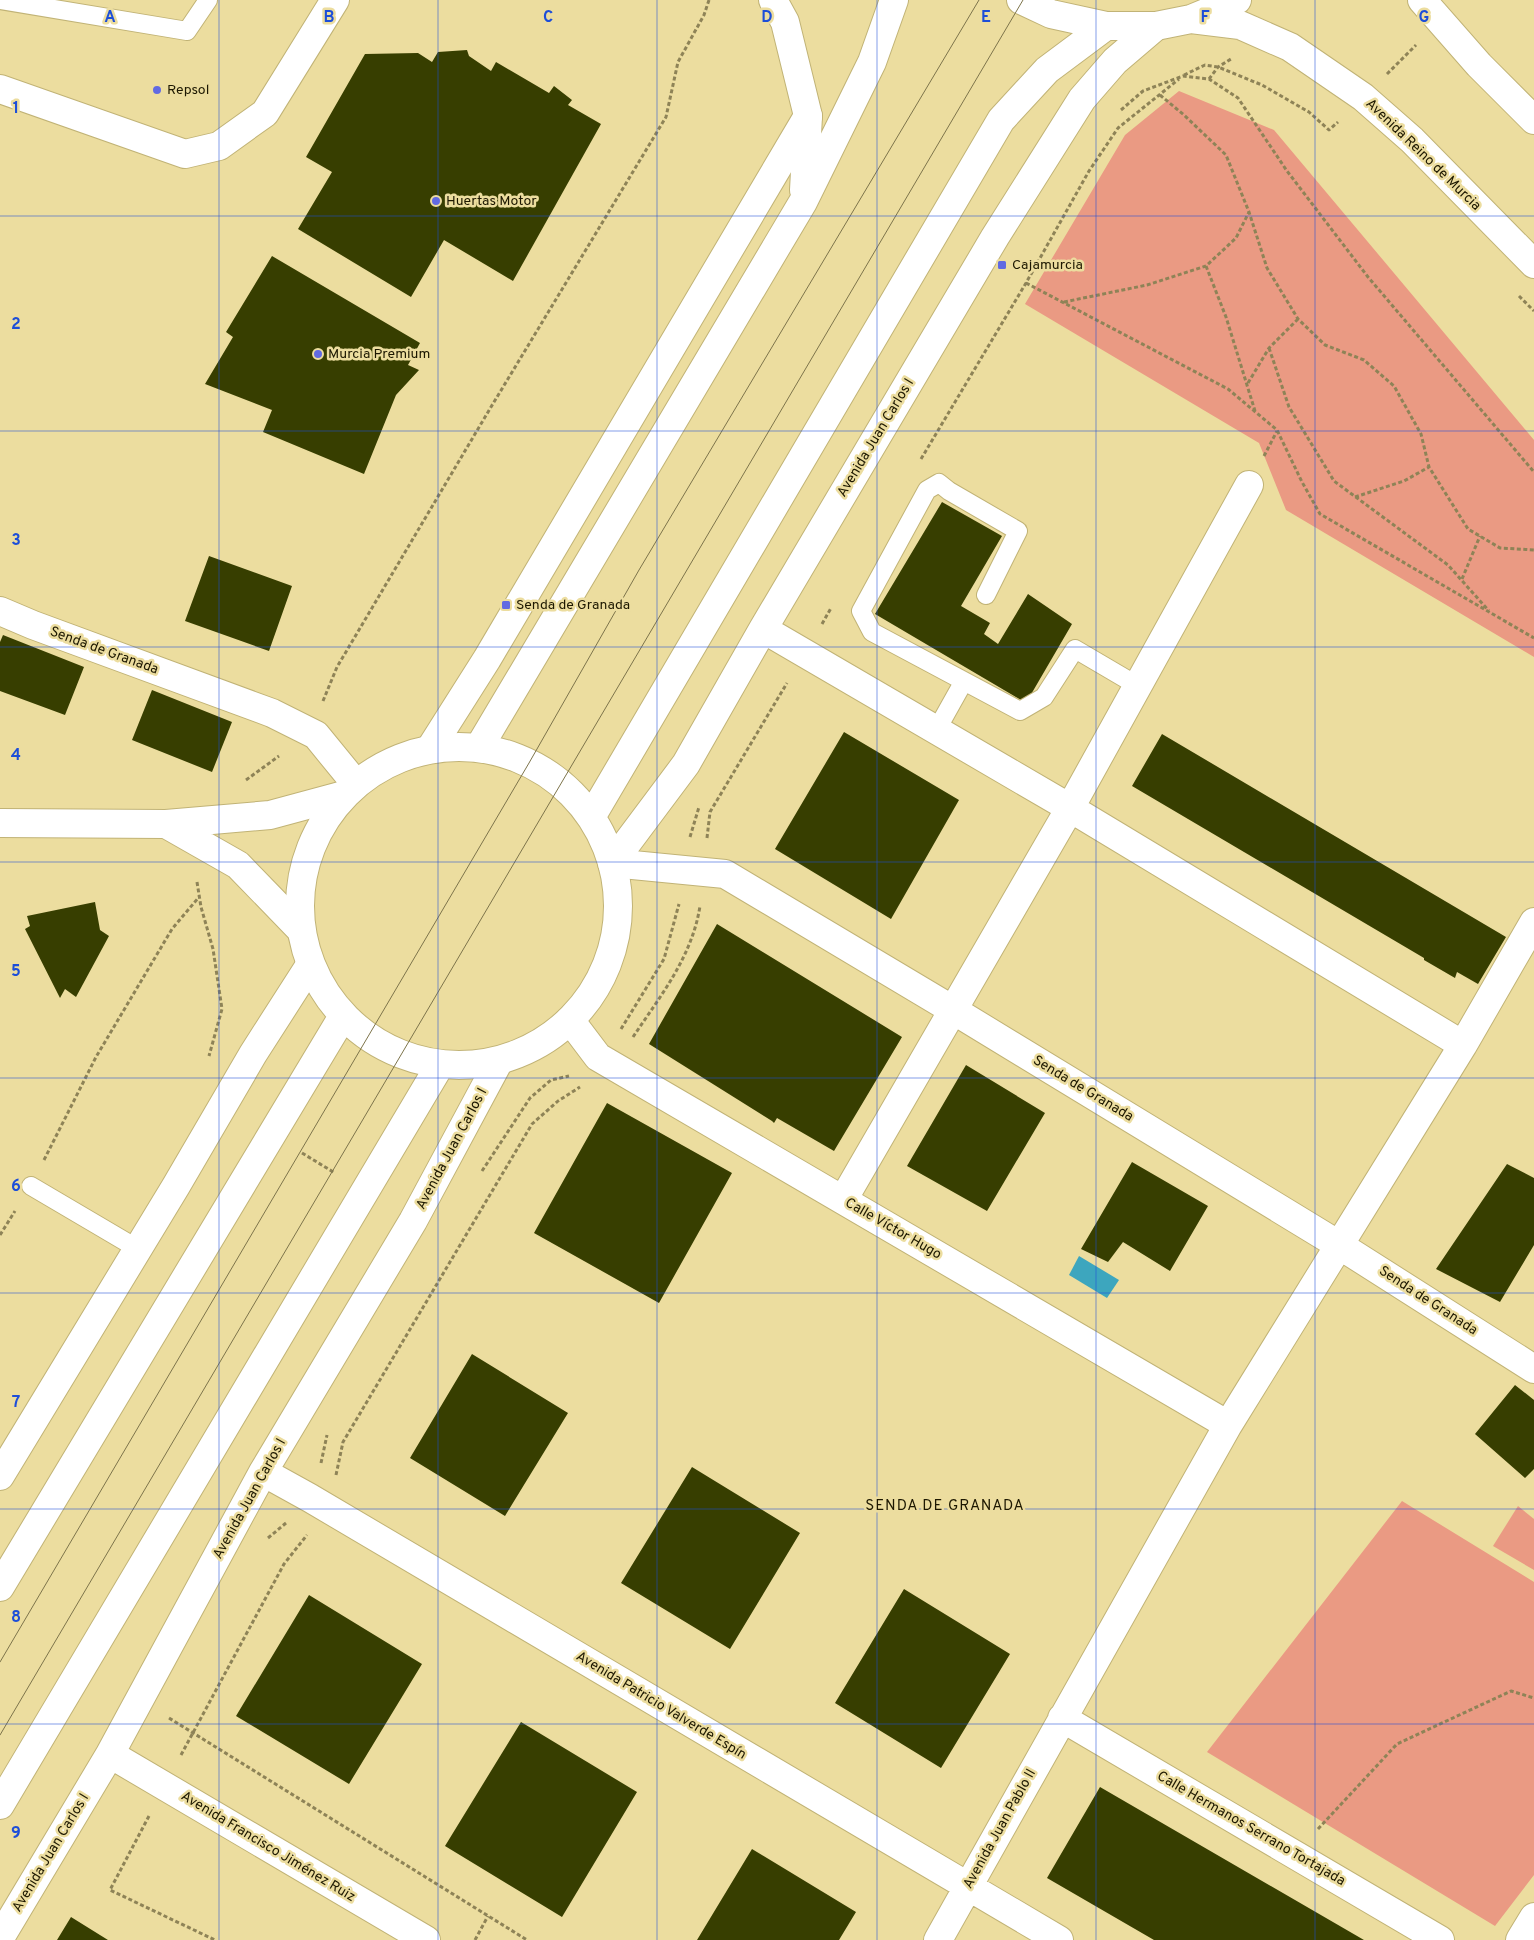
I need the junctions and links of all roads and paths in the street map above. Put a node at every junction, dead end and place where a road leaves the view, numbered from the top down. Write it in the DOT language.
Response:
graph roads {
  1 [pos="0,0"];
  2 [pos="208,0"];
  3 [pos="335,0"];
  4 [pos="709,0"];
  5 [pos="772,0"];
  6 [pos="894,0"];
  7 [pos="1021,0"];
  8 [pos="1237,0"];
  9 [pos="1422,0"];
  10 [pos="1191,19"];
  11 [pos="1441,20"];
  12 [pos="1106,26"];
  13 [pos="1156,26"];
  14 [pos="0,89"];
  15 [pos="1160,95"];
  16 [pos="1363,97"];
  17 [pos="808,116"];
  18 [pos="1534,120"];
  19 [pos="803,202"];
  20 [pos="1249,212"];
  21 [pos="1534,264"];
  22 [pos="1206,266"];
  23 [pos="1026,283"];
  24 [pos="1063,302"];
  25 [pos="1298,320"];
  26 [pos="1269,348"];
  27 [pos="1248,383"];
  28 [pos="1255,412"];
  29 [pos="920,460"];
  30 [pos="1429,467"];
  31 [pos="1248,486"];
  32 [pos="1355,497"];
  33 [pos="1480,536"];
  34 [pos="1534,550"];
  35 [pos="1462,579"];
  36 [pos="986,595"];
  37 [pos="834,603"];
  38 [pos="0,610"];
  39 [pos="1492,614"];
  40 [pos="763,629"];
  41 [pos="1534,638"];
  42 [pos="804,653"];
  43 [pos="964,681"];
  44 [pos="1138,686"];
  45 [pos="304,729"];
  46 [pos="936,731"];
  47 [pos="480,744"];
  48 [pos="430,749"];
  49 [pos="350,789"];
  50 [pos="1070,808"];
  51 [pos="594,814"];
  52 [pos="212,819"];
  53 [pos="0,823"];
  54 [pos="166,824"];
  55 [pos="205,845"];
  56 [pos="612,863"];
  57 [pos="705,872"];
  58 [pos="200,896"];
  59 [pos="1534,922"];
  60 [pos="301,930"];
  61 [pos="310,965"];
  62 [pos="953,1010"];
  63 [pos="343,1016"];
  64 [pos="570,1020"];
  65 [pos="1463,1045"];
  66 [pos="499,1061"];
  67 [pos="208,1062"];
  68 [pos="440,1065"];
  69 [pos="610,1065"];
  70 [pos="272,1134"];
  71 [pos="31,1186"];
  72 [pos="366,1191"];
  73 [pos="843,1200"];
  74 [pos="0,1235"];
  75 [pos="1339,1245"];
  76 [pos="138,1249"];
  77 [pos="1534,1369"];
  78 [pos="1228,1425"];
  79 [pos="263,1472"];
  80 [pos="0,1476"];
  81 [pos="328,1509"];
  82 [pos="0,1587"];
  83 [pos="1534,1698"];
  84 [pos="164,1715"];
  85 [pos="1062,1718"];
  86 [pos="192,1733"];
  87 [pos="110,1754"];
  88 [pos="164,1785"];
  89 [pos="0,1805"];
  90 [pos="1294,1855"];
  91 [pos="968,1887"];
  92 [pos="488,1916"];
  93 [pos="1534,1917"];
  94 [pos="0,1938"];
  95 [pos="215,1940"];
  96 [pos="426,1940"];
  97 [pos="475,1940"];
  98 [pos="527,1940"];
  99 [pos="938,1940"];
  100 [pos="1059,1940"];
  101 [pos="1440,1940"];
  102 [pos="1520,1940"];
  1 -- 2 [label="lane"];
  3 -- 14 [label="street"];
  4 -- 45 [label="path"];
  5 -- 17 [label="street"];
  6 -- 19 [label="street"];
  7 -- 12 [label="street"];
  8 -- 10 [label="street"];
  9 -- 11 [label="street"];
  10 -- 13 [label="street"];
  10 -- 16 [label="street, Avenida Reino de Murcia"];
  11 -- 16 [label="path"];
  11 -- 18 [label="street"];
  12 -- 13 [label="street"];
  12 -- 51 [label="street"];
  13 -- 40 [label="street, Avenida Juan Carlos I"];
  15 -- 16 [label="path"];
  15 -- 20 [label="path"];
  15 -- 23 [label="path"];
  16 -- 21 [label="street, Avenida Reino de Murcia"];
  17 -- 19 [label="street"];
  17 -- 48 [label="street"];
  19 -- 47 [label="street"];
  20 -- 22 [label="path"];
  20 -- 25 [label="path"];
  22 -- 24 [label="path"];
  22 -- 27 [label="path"];
  23 -- 24 [label="path"];
  23 -- 29 [label="path"];
  24 -- 28 [label="path"];
  25 -- 26 [label="path"];
  25 -- 30 [label="path"];
  26 -- 27 [label="path"];
  26 -- 32 [label="path"];
  27 -- 28 [label="path"];
  28 -- 39 [label="path"];
  30 -- 32 [label="path"];
  30 -- 33 [label="path"];
  31 -- 44 [label="street"];
  32 -- 35 [label="path"];
  33 -- 34 [label="path"];
  33 -- 35 [label="path"];
  35 -- 39 [label="path"];
  36 -- 43 [label="lane"];
  37 -- 42 [label="path"];
  38 -- 45 [label="street, Senda de Granada"];
  39 -- 41 [label="path"];
  40 -- 42 [label="street"];
  40 -- 56 [label="street, Avenida Juan Carlos I"];
  42 -- 46 [label="street"];
  42 -- 57 [label="path"];
  43 -- 44 [label="lane"];
  43 -- 46 [label="lane"];
  44 -- 50 [label="street"];
  45 -- 49 [label="street, Senda de Granada"];
  45 -- 52 [label="path"];
  46 -- 50 [label="street"];
  47 -- 48 [label="street"];
  47 -- 51 [label="street"];
  48 -- 49 [label="street"];
  49 -- 52 [label="street"];
  49 -- 60 [label="street"];
  50 -- 62 [label="street"];
  50 -- 65 [label="street"];
  51 -- 56 [label="street"];
  52 -- 54 [label="street"];
  53 -- 54 [label="street"];
  54 -- 55 [label="street"];
  55 -- 58 [label="path"];
  55 -- 60 [label="street"];
  56 -- 57 [label="street, Senda de Granada"];
  56 -- 64 [label="street"];
  57 -- 62 [label="street, Senda de Granada"];
  57 -- 69 [label="path"];
  58 -- 67 [label="path"];
  58 -- 71 [label="path"];
  59 -- 65 [label="street, Avenida Juan Pablo II"];
  60 -- 61 [label="street"];
  61 -- 63 [label="street"];
  61 -- 76 [label="street"];
  62 -- 73 [label="street"];
  62 -- 75 [label="street, Senda de Granada"];
  63 -- 68 [label="street"];
  63 -- 70 [label="street"];
  64 -- 66 [label="street"];
  64 -- 69 [label="street, Calle Víctor Hugo"];
  65 -- 75 [label="street, Avenida Juan Pablo II"];
  66 -- 68 [label="street"];
  66 -- 79 [label="street, Avenida Juan Carlos I"];
  68 -- 72 [label="street"];
  69 -- 73 [label="street, Calle Víctor Hugo"];
  69 -- 81 [label="path"];
  70 -- 72 [label="path"];
  70 -- 82 [label="street"];
  71 -- 74 [label="path"];
  71 -- 76 [label="lane"];
  72 -- 89 [label="street"];
  73 -- 78 [label="street, Calle Víctor Hugo"];
  75 -- 77 [label="street, Senda de Granada"];
  75 -- 78 [label="street, Avenida Juan Pablo II"];
  76 -- 80 [label="street"];
  78 -- 85 [label="street, Avenida Juan Pablo II"];
  79 -- 81 [label="street, Avenida Patricio Valverde Espín"];
  79 -- 87 [label="street, Avenida Juan Carlos I"];
  81 -- 86 [label="path"];
  81 -- 91 [label="street, Avenida Patricio Valverde Espín"];
  83 -- 90 [label="path"];
  84 -- 86 [label="path"];
  85 -- 90 [label="street, Calle Hermanos Serrano Tortajada"];
  85 -- 91 [label="street, Avenida Juan Pablo II"];
  86 -- 88 [label="path"];
  86 -- 92 [label="path"];
  87 -- 88 [label="street, Avenida Francisco Jiménez Ruiz"];
  87 -- 94 [label="street, Avenida Juan Carlos I"];
  88 -- 95 [label="path"];
  88 -- 96 [label="street, Avenida Francisco Jiménez Ruiz"];
  90 -- 101 [label="street, Calle Hermanos Serrano Tortajada"];
  91 -- 99 [label="street, Avenida Juan Pablo II"];
  91 -- 100 [label="street, Avenida Patricio Valverde Espín"];
  92 -- 97 [label="path"];
  92 -- 98 [label="path"];
  93 -- 102 [label="street"];
}
